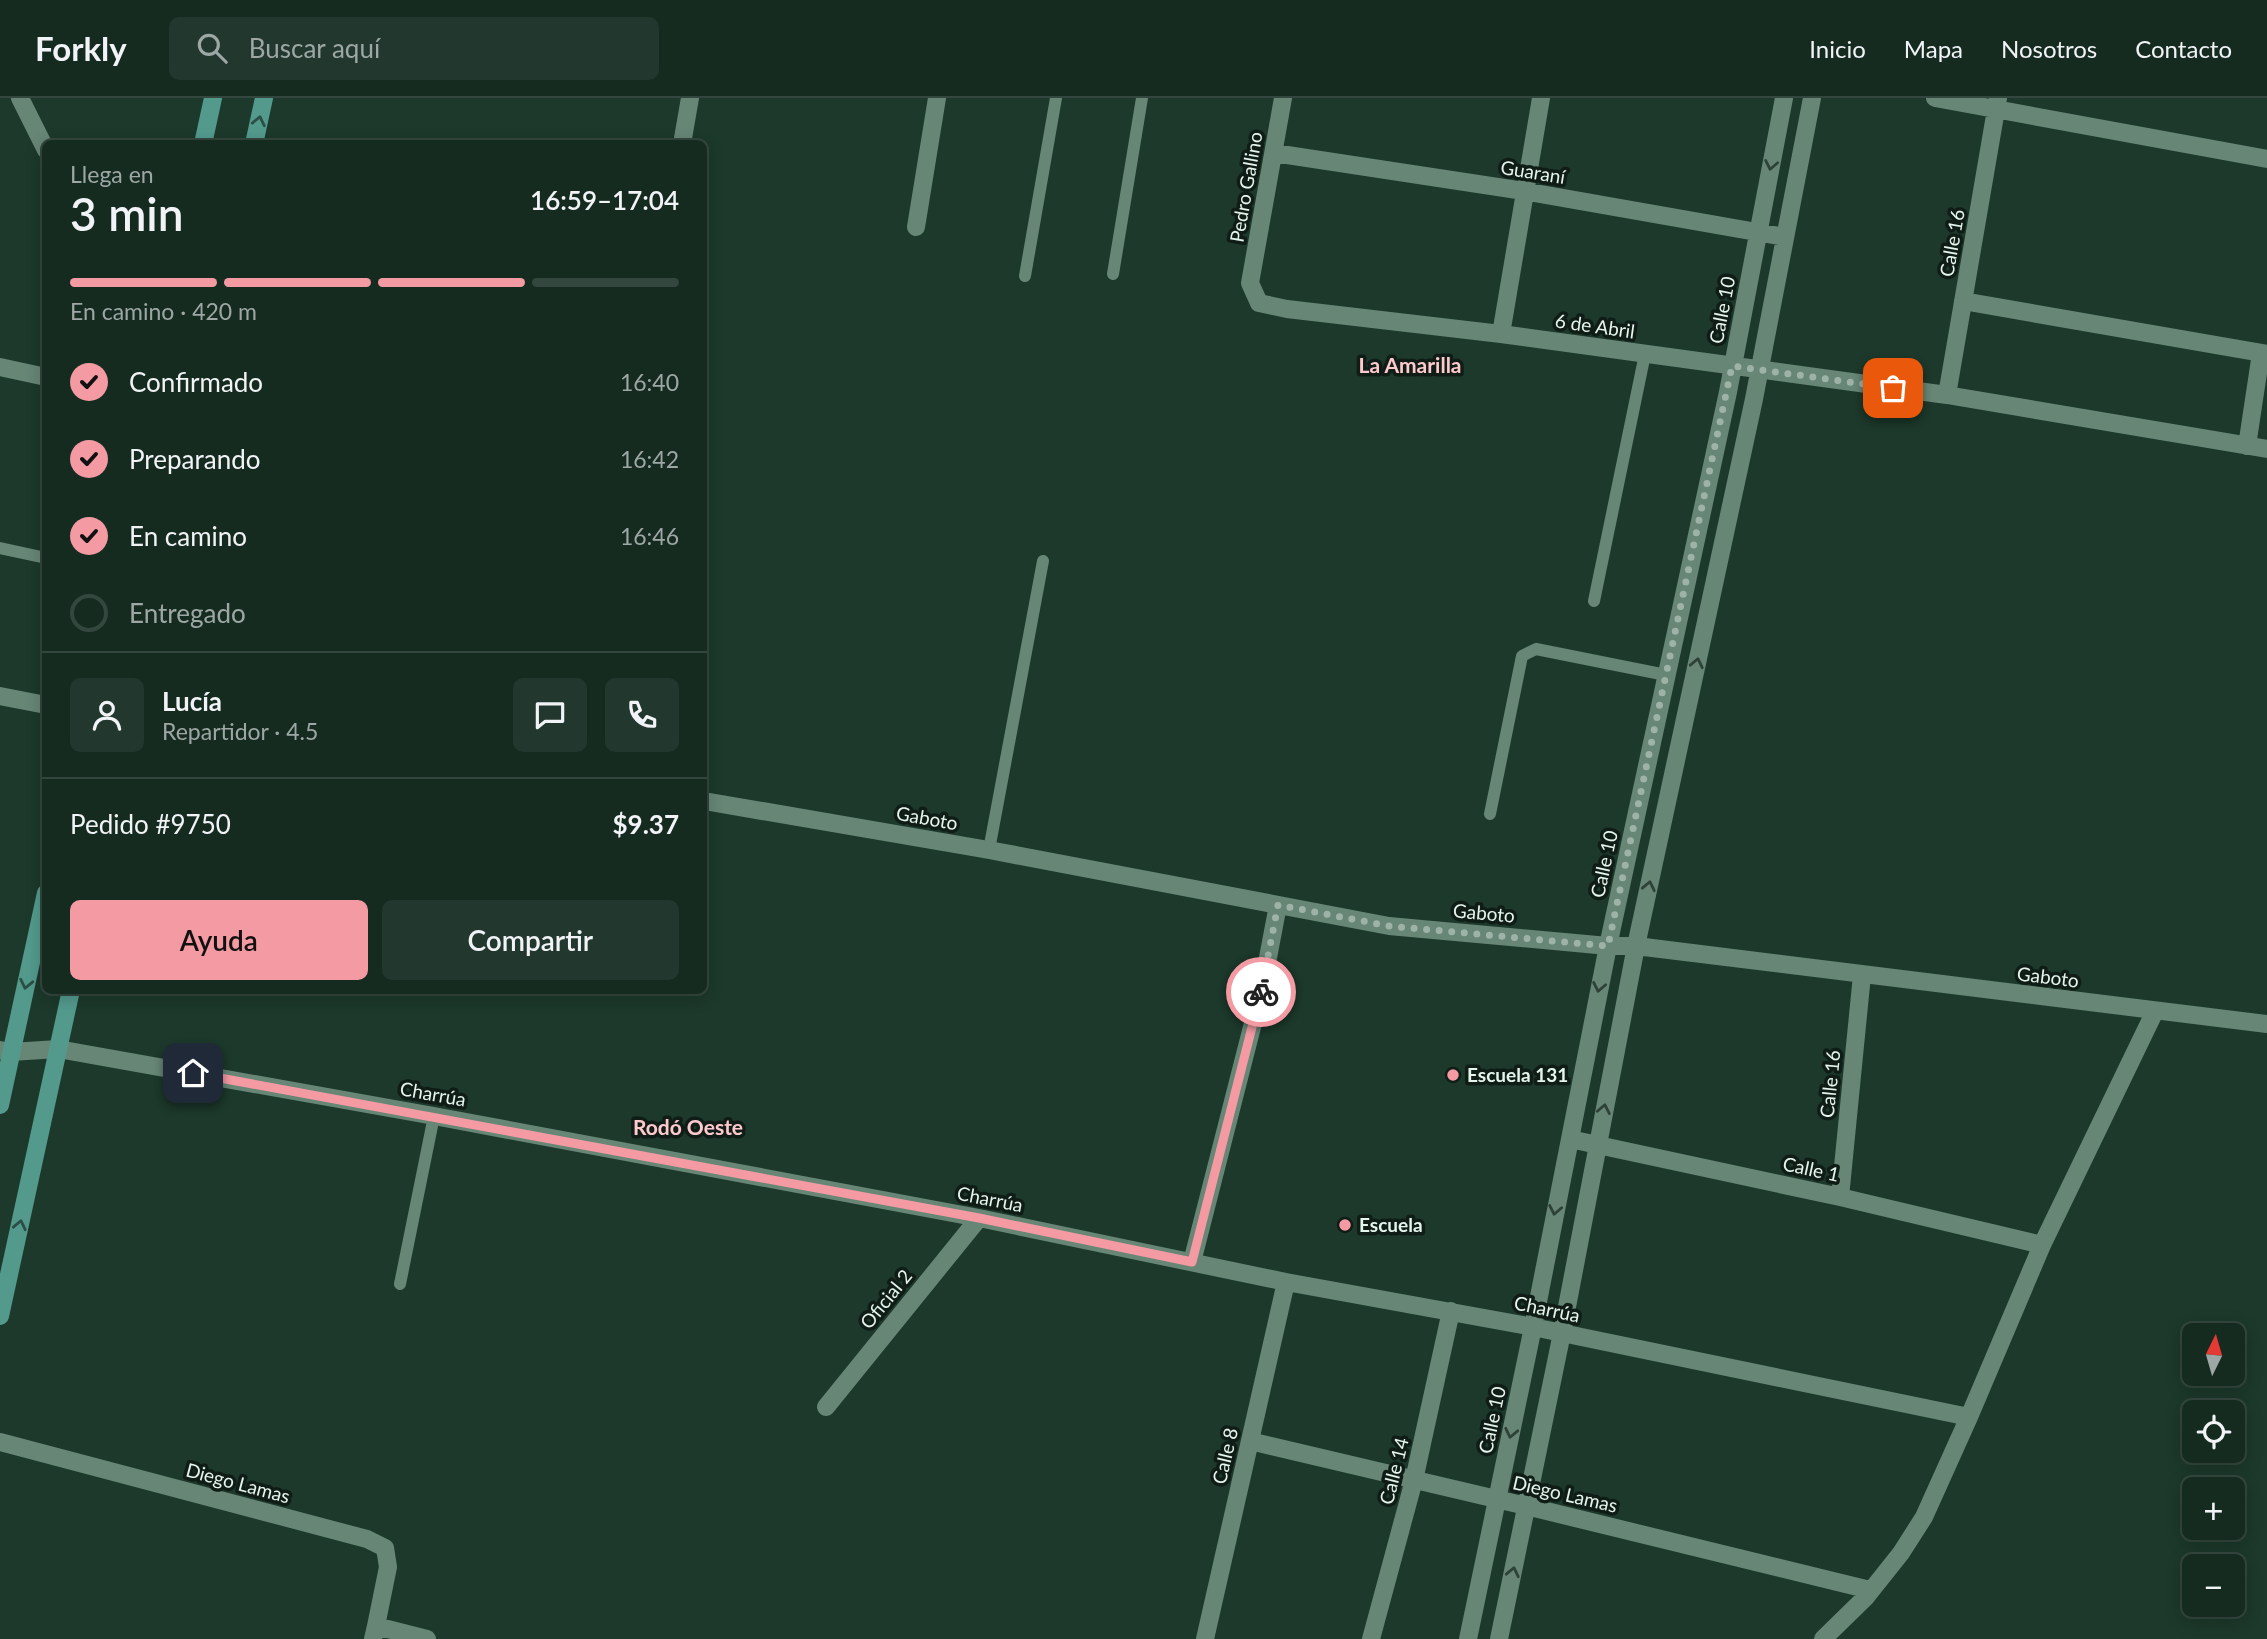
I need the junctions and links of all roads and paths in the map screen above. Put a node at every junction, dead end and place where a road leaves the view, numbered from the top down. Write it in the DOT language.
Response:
graph roads {
  1 [pos="20,98"];
  2 [pos="213,98"];
  3 [pos="264,98"];
  4 [pos="690,98"];
  5 [pos="937,98"];
  6 [pos="1056,98"];
  7 [pos="1142,98"];
  8 [pos="1283,98"];
  9 [pos="1541,98"];
  10 [pos="1784,98"];
  11 [pos="1812,98"];
  12 [pos="1935,98"];
  13 [pos="1997,104"];
  14 [pos="204,140"];
  15 [pos="255,140"];
  16 [pos="683,140"];
  17 [pos="42,142"];
  18 [pos="1273,153"];
  19 [pos="2267,159"];
  20 [pos="1524,191"];
  21 [pos="916,227"];
  22 [pos="1758,232"];
  23 [pos="1785,237"];
  24 [pos="1112,274"];
  25 [pos="1026,276"];
  26 [pos="1250,284"];
  27 [pos="1963,301"];
  28 [pos="1501,334"];
  29 [pos="1645,354"];
  30 [pos="2264,354"];
  31 [pos="1732,366"];
  32 [pos="0,367"];
  33 [pos="1759,370"];
  34 [pos="42,376"];
  35 [pos="1947,395"];
  36 [pos="2247,446"];
  37 [pos="2267,449"];
  38 [pos="0,548"];
  39 [pos="42,557"];
  40 [pos="1042,561"];
  41 [pos="1594,601"];
  42 [pos="1665,675"];
  43 [pos="0,696"];
  44 [pos="42,704"];
  45 [pos="707,802"];
  46 [pos="1490,814"];
  47 [pos="989,850"];
  48 [pos="1278,905"];
  49 [pos="42,909"];
  50 [pos="1608,946"];
  51 [pos="1636,946"];
  52 [pos="1862,975"];
  53 [pos="70,994"];
  54 [pos="2155,1011"];
  55 [pos="2267,1024"];
  56 [pos="58,1049"];
  57 [pos="6,1051"];
  58 [pos="0,1105"];
  59 [pos="434,1116"];
  60 [pos="1570,1139"];
  61 [pos="1597,1145"];
  62 [pos="1840,1197"];
  63 [pos="979,1218"];
  64 [pos="2042,1245"];
  65 [pos="1192,1262"];
  66 [pos="1286,1282"];
  67 [pos="400,1284"];
  68 [pos="1451,1311"];
  69 [pos="0,1316"];
  70 [pos="1533,1327"];
  71 [pos="1562,1333"];
  72 [pos="826,1407"];
  73 [pos="1969,1417"];
  74 [pos="1250,1441"];
  75 [pos="0,1442"];
  76 [pos="1414,1480"];
  77 [pos="1497,1500"];
  78 [pos="1527,1506"];
  79 [pos="1870,1590"];
  80 [pos="374,1633"];
  81 [pos="427,1639"];
  82 [pos="1205,1639"];
  83 [pos="1371,1639"];
  84 [pos="1468,1639"];
  85 [pos="1499,1639"];
  86 [pos="1823,1639"];
  1 -- 17 [label="street"];
  2 -- 14 [label="street"];
  15 -- 3 [label="street, one-way"];
  4 -- 16 [label="street"];
  5 -- 21 [label="street"];
  6 -- 25 [label="lane"];
  7 -- 24 [label="lane"];
  8 -- 18 [label="street, Pedro Gallino"];
  9 -- 20 [label="street"];
  10 -- 22 [label="street, Calle 10, one-way"];
  11 -- 23 [label="street"];
  12 -- 13 [label="street"];
  13 -- 19 [label="street"];
  13 -- 27 [label="street, Calle 16"];
  18 -- 20 [label="street, Guaraní"];
  18 -- 26 [label="street, Pedro Gallino"];
  20 -- 22 [label="street, Guaraní"];
  20 -- 28 [label="street"];
  22 -- 23 [label="street, Guaraní"];
  22 -- 31 [label="street, Calle 10"];
  23 -- 33 [label="street"];
  26 -- 28 [label="street, 6 de Abril"];
  27 -- 30 [label="street"];
  27 -- 35 [label="street, Calle 16"];
  28 -- 29 [label="street, 6 de Abril"];
  29 -- 31 [label="street, 6 de Abril"];
  29 -- 41 [label="lane"];
  30 -- 36 [label="street"];
  31 -- 33 [label="street, 6 de Abril"];
  31 -- 42 [label="street, Calle 10"];
  32 -- 34 [label="street"];
  33 -- 35 [label="street, 6 de Abril"];
  51 -- 33 [label="street, one-way"];
  35 -- 36 [label="street, 6 de Abril"];
  36 -- 37 [label="street, 6 de Abril"];
  38 -- 39 [label="lane"];
  40 -- 47 [label="lane"];
  42 -- 46 [label="lane"];
  42 -- 50 [label="street, Calle 10"];
  43 -- 44 [label="street"];
  45 -- 47 [label="street, Gaboto"];
  47 -- 48 [label="street, Gaboto"];
  48 -- 50 [label="street, Gaboto"];
  48 -- 65 [label="street"];
  49 -- 57 [label="street, one-way"];
  50 -- 51 [label="street, Gaboto"];
  50 -- 60 [label="street, Calle 10, one-way"];
  51 -- 52 [label="street, Gaboto"];
  61 -- 51 [label="street, one-way"];
  52 -- 54 [label="street, Gaboto"];
  52 -- 62 [label="street, Calle 16"];
  53 -- 56 [label="street"];
  54 -- 55 [label="street, Gaboto"];
  54 -- 64 [label="street"];
  56 -- 57 [label="street, Charrúa"];
  56 -- 59 [label="street, Charrúa"];
  69 -- 56 [label="street, one-way"];
  57 -- 58 [label="street"];
  59 -- 63 [label="street, Charrúa"];
  59 -- 67 [label="lane"];
  60 -- 61 [label="street, Calle 1"];
  60 -- 70 [label="street, Calle 10, one-way"];
  61 -- 62 [label="street, Calle 1"];
  61 -- 71 [label="street"];
  62 -- 64 [label="street, Calle 1"];
  63 -- 65 [label="street, Charrúa"];
  63 -- 72 [label="street, Oficial 2"];
  64 -- 73 [label="street"];
  65 -- 66 [label="street, Charrúa"];
  66 -- 68 [label="street, Charrúa"];
  66 -- 74 [label="street, Calle 8"];
  68 -- 70 [label="street, Charrúa"];
  68 -- 76 [label="street, Calle 14"];
  70 -- 71 [label="street, Charrúa"];
  70 -- 77 [label="street, Calle 10, one-way"];
  71 -- 73 [label="street, Charrúa"];
  71 -- 78 [label="street"];
  73 -- 79 [label="street"];
  74 -- 76 [label="street, Diego Lamas"];
  74 -- 82 [label="street, Calle 8"];
  75 -- 80 [label="street, Diego Lamas"];
  76 -- 77 [label="street, Diego Lamas"];
  76 -- 83 [label="street, Calle 14"];
  77 -- 78 [label="street, Diego Lamas"];
  77 -- 84 [label="street, Calle 10"];
  78 -- 79 [label="street, Diego Lamas"];
  85 -- 78 [label="street, one-way"];
  79 -- 86 [label="street"];
  80 -- 81 [label="street"];
}
